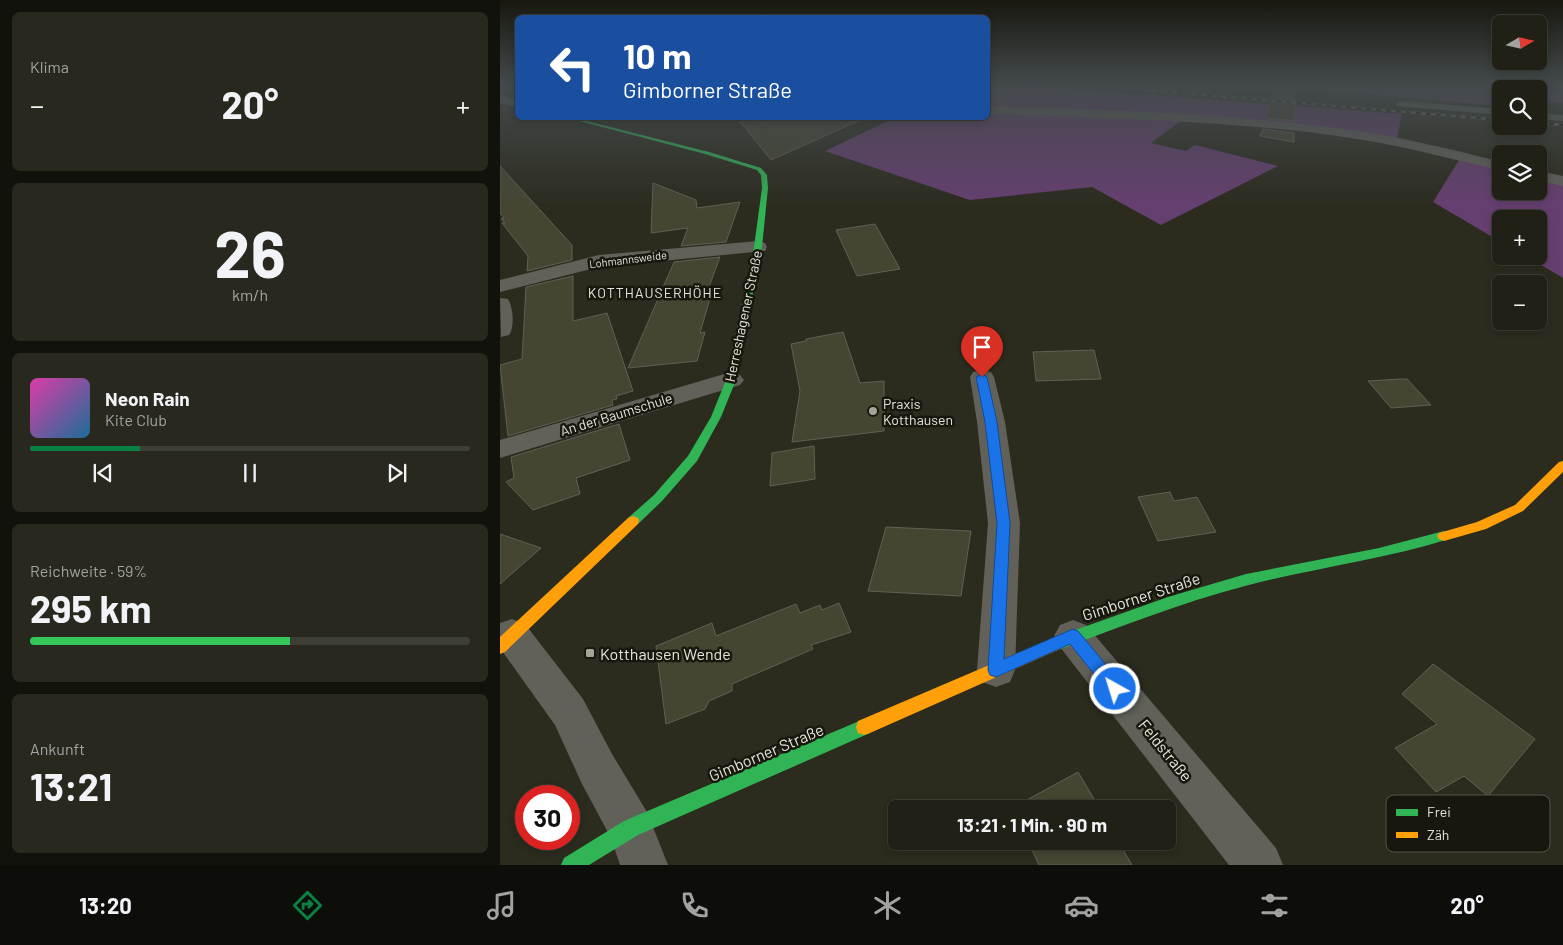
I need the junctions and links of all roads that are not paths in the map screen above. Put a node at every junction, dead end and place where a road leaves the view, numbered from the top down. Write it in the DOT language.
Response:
graph roads {
  1 [pos="603,126"];
  2 [pos="1279,126"];
  3 [pos="1492,164"];
  4 [pos="1547,178"];
  5 [pos="1563,181"];
  6 [pos="758,247"];
  7 [pos="500,286"];
  8 [pos="500,304"];
  9 [pos="501,330"];
  10 [pos="982,377"];
  11 [pos="731,380"];
  12 [pos="500,449"];
  13 [pos="1563,465"];
  14 [pos="1073,636"];
  15 [pos="506,641"];
  16 [pos="996,670"];
  17 [pos="638,847"];
  18 [pos="571,865"];
  19 [pos="1259,865"];
  1 -- 6 [label="street, Herreshagener Straße"];
  2 -- 3 [label="street"];
  4 -- 5 [label="street"];
  6 -- 7 [label="street, Lohmannsweide"];
  6 -- 11 [label="street, Herreshagener Straße"];
  8 -- 9 [label="street"];
  10 -- 16 [label="street"];
  11 -- 12 [label="street, An der Baumschule"];
  11 -- 15 [label="street, Herreshagener Straße"];
  13 -- 14 [label="street, Gimborner Straße"];
  14 -- 16 [label="street, Gimborner Straße"];
  14 -- 19 [label="street, Feldstraße"];
  15 -- 17 [label="street, Herreshagener Straße"];
  16 -- 17 [label="street, Gimborner Straße"];
  17 -- 18 [label="street, Gimborner Straße"];
}
